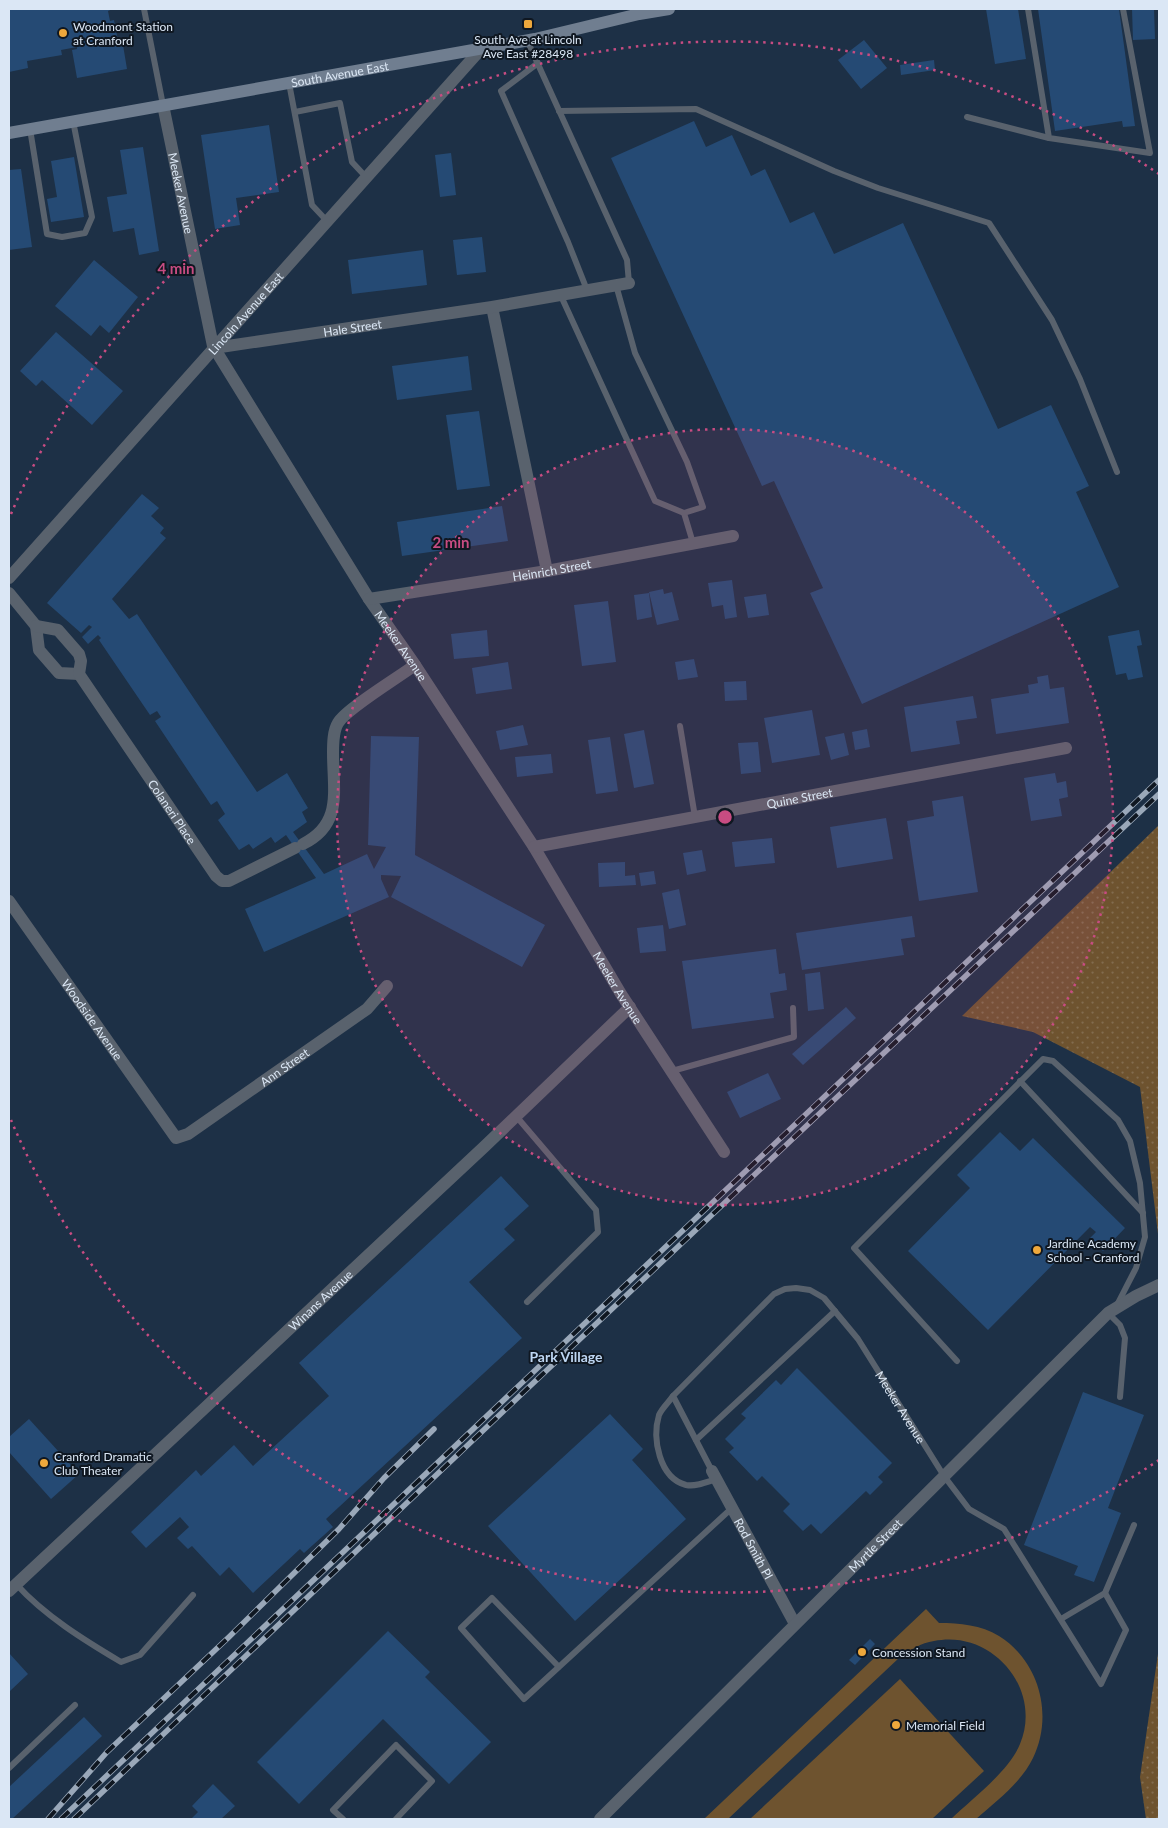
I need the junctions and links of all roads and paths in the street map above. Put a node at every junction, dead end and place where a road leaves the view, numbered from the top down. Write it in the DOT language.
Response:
graph roads {
  1 [pos="144,9"];
  2 [pos="669,9"];
  3 [pos="1028,9"];
  4 [pos="1122,9"];
  5 [pos="527,40"];
  6 [pos="481,48"];
  7 [pos="538,63"];
  8 [pos="289,83"];
  9 [pos="163,105"];
  10 [pos="559,111"];
  11 [pos="295,112"];
  12 [pos="967,117"];
  13 [pos="72,122"];
  14 [pos="30,129"];
  15 [pos="9,133"];
  16 [pos="1049,138"];
  17 [pos="366,178"];
  18 [pos="327,221"];
  19 [pos="629,284"];
  20 [pos="616,285"];
  21 [pos="587,290"];
  22 [pos="561,296"];
  23 [pos="492,308"];
  24 [pos="214,348"];
  25 [pos="1117,472"];
  26 [pos="684,513"];
  27 [pos="732,536"];
  28 [pos="693,543"];
  29 [pos="548,571"];
  30 [pos="9,578"];
  31 [pos="9,593"];
  32 [pos="369,600"];
  33 [pos="36,626"];
  34 [pos="415,665"];
  35 [pos="79,674"];
  36 [pos="680,726"];
  37 [pos="1066,748"];
  38 [pos="695,817"];
  39 [pos="534,847"];
  40 [pos="9,901"];
  41 [pos="387,986"];
  42 [pos="630,1008"];
  43 [pos="793,1008"];
  44 [pos="672,1071"];
  45 [pos="1020,1081"];
  46 [pos="516,1116"];
  47 [pos="176,1138"];
  48 [pos="724,1152"];
  49 [pos="1142,1213"];
  50 [pos="1159,1285"];
  51 [pos="527,1302"];
  52 [pos="835,1311"];
  53 [pos="1112,1311"];
  54 [pos="957,1361"];
  55 [pos="673,1396"];
  56 [pos="1120,1397"];
  57 [pos="696,1440"];
  58 [pos="714,1475"];
  59 [pos="944,1476"];
  60 [pos="732,1508"];
  61 [pos="1134,1525"];
  62 [pos="12,1587"];
  63 [pos="1105,1592"];
  64 [pos="193,1596"];
  65 [pos="1060,1619"];
  66 [pos="795,1624"];
  67 [pos="559,1666"];
  68 [pos="75,1705"];
  69 [pos="9,1768"];
  70 [pos="344,1819"];
  71 [pos="396,1819"];
  72 [pos="600,1819"];
  1 -- 9 [label="lane"];
  2 -- 5 [label="main road, South Avenue East"];
  3 -- 16 [label="lane"];
  4 -- 16 [label="lane"];
  5 -- 6 [label="main road, South Avenue East"];
  5 -- 7 [label="lane"];
  6 -- 8 [label="main road, South Avenue East"];
  6 -- 17 [label="street, Lincoln Avenue East"];
  7 -- 10 [label="lane"];
  7 -- 21 [label="lane"];
  8 -- 9 [label="main road, South Avenue East"];
  8 -- 11 [label="lane"];
  9 -- 13 [label="main road, South Avenue East"];
  9 -- 24 [label="street, Meeker Avenue"];
  10 -- 19 [label="lane"];
  10 -- 25 [label="lane"];
  11 -- 17 [label="lane"];
  11 -- 18 [label="lane"];
  12 -- 16 [label="lane"];
  13 -- 14 [label="main road, South Avenue East"];
  13 -- 14 [label="lane"];
  14 -- 15 [label="main road, South Avenue East"];
  17 -- 18 [label="street, Lincoln Avenue East"];
  18 -- 24 [label="street, Lincoln Avenue East"];
  19 -- 20 [label="street, Hale Street"];
  20 -- 21 [label="street, Hale Street"];
  20 -- 26 [label="lane"];
  21 -- 22 [label="street, Hale Street"];
  22 -- 23 [label="street, Hale Street"];
  22 -- 26 [label="lane"];
  23 -- 24 [label="street, Hale Street"];
  23 -- 29 [label="street"];
  24 -- 30 [label="street, Lincoln Avenue East"];
  24 -- 32 [label="street, Meeker Avenue"];
  26 -- 28 [label="lane"];
  27 -- 28 [label="street, Heinrich Street"];
  28 -- 29 [label="street, Heinrich Street"];
  29 -- 32 [label="street, Heinrich Street"];
  31 -- 33 [label="street"];
  32 -- 34 [label="street, Meeker Avenue"];
  33 -- 35 [label="street, Colaneri Place"];
  33 -- 35 [label="street"];
  34 -- 35 [label="street, Colaneri Place"];
  34 -- 39 [label="street, Meeker Avenue"];
  36 -- 38 [label="lane"];
  37 -- 38 [label="street, Quine Street"];
  38 -- 39 [label="street, Quine Street"];
  39 -- 42 [label="street, Meeker Avenue"];
  40 -- 47 [label="street, Woodside Avenue"];
  41 -- 47 [label="street, Ann Street"];
  42 -- 44 [label="street, Meeker Avenue"];
  42 -- 46 [label="street, Winans Avenue"];
  43 -- 44 [label="lane"];
  44 -- 48 [label="street, Meeker Avenue"];
  45 -- 49 [label="lane"];
  45 -- 49 [label="lane"];
  45 -- 54 [label="lane"];
  46 -- 51 [label="lane"];
  46 -- 62 [label="street, Winans Avenue"];
  49 -- 53 [label="lane"];
  50 -- 53 [label="street, Myrtle Street"];
  52 -- 55 [label="lane, Meeker Avenue"];
  52 -- 57 [label="lane"];
  52 -- 59 [label="lane, Meeker Avenue"];
  53 -- 56 [label="lane"];
  53 -- 59 [label="street, Myrtle Street"];
  55 -- 57 [label="lane"];
  55 -- 58 [label="lane, Meeker Avenue"];
  57 -- 58 [label="lane"];
  58 -- 60 [label="street, Rod Smith Pl"];
  59 -- 65 [label="lane, Meeker Avenue"];
  59 -- 66 [label="street, Myrtle Street"];
  60 -- 66 [label="street, Rod Smith Pl"];
  60 -- 67 [label="lane"];
  61 -- 63 [label="lane"];
  62 -- 64 [label="lane"];
  63 -- 65 [label="lane"];
  63 -- 65 [label="lane, Meeker Avenue"];
  66 -- 72 [label="street, Myrtle Street"];
  67 -- 67 [label="lane"];
  68 -- 69 [label="lane"];
  70 -- 71 [label="lane"];
}
